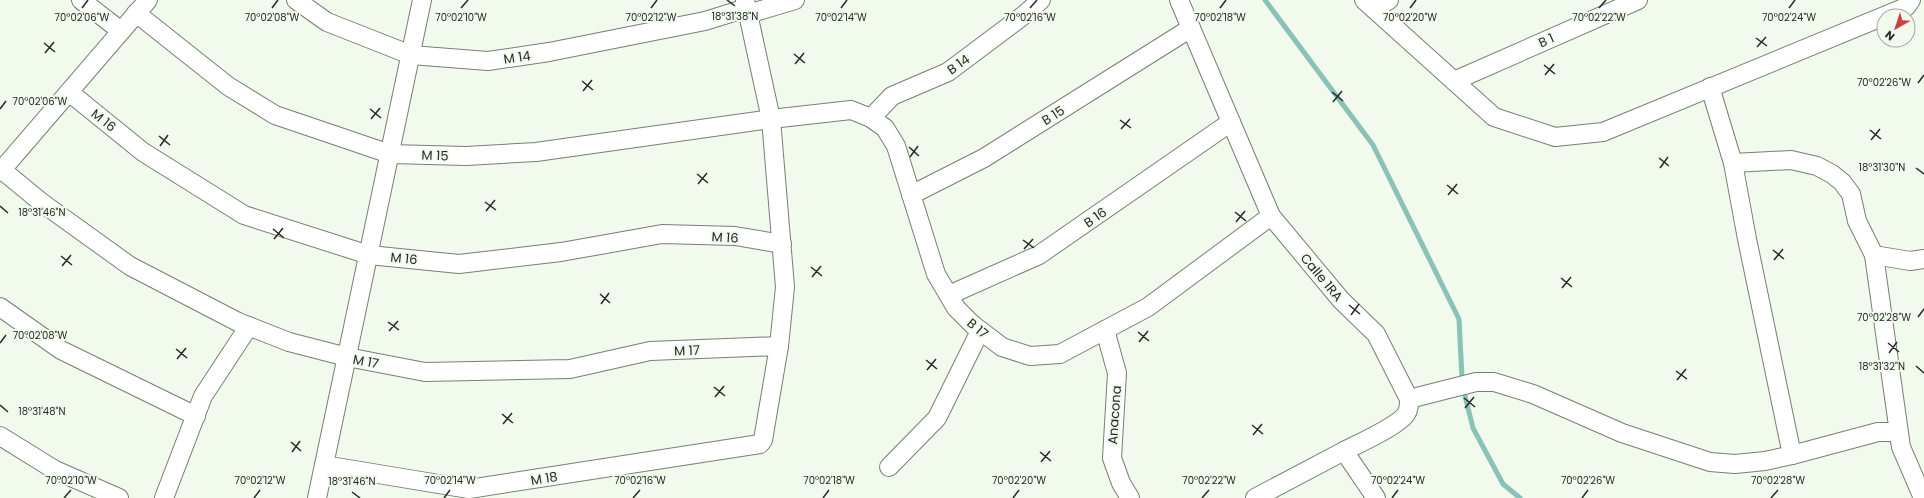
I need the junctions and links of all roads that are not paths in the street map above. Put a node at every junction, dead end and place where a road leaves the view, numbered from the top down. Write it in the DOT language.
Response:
graph roads {
  1 [pos="81,0"];
  2 [pos="296,0"];
  3 [pos="422,0"];
  4 [pos="794,0"];
  5 [pos="1041,0"];
  6 [pos="1179,0"];
  7 [pos="1390,0"];
  8 [pos="1638,0"];
  9 [pos="1911,0"];
  10 [pos="142,4"];
  11 [pos="1369,5"];
  12 [pos="747,7"];
  13 [pos="1191,28"];
  14 [pos="121,31"];
  15 [pos="411,55"];
  16 [pos="1454,81"];
  17 [pos="1710,87"];
  18 [pos="69,92"];
  19 [pos="871,118"];
  20 [pos="771,119"];
  21 [pos="1232,122"];
  22 [pos="390,154"];
  23 [pos="1733,163"];
  24 [pos="2,166"];
  25 [pos="911,195"];
  26 [pos="1272,216"];
  27 [pos="782,244"];
  28 [pos="369,254"];
  29 [pos="1874,255"];
  30 [pos="1924,259"];
  31 [pos="949,295"];
  32 [pos="0,307"];
  33 [pos="249,326"];
  34 [pos="1104,330"];
  35 [pos="980,331"];
  36 [pos="780,346"];
  37 [pos="347,357"];
  38 [pos="1409,399"];
  39 [pos="196,416"];
  40 [pos="1897,432"];
  41 [pos="0,436"];
  42 [pos="1344,451"];
  43 [pos="1792,455"];
  44 [pos="324,465"];
  45 [pos="889,467"];
  46 [pos="1260,497"];
  47 [pos="119,498"];
  48 [pos="164,498"];
  49 [pos="317,498"];
  50 [pos="1130,498"];
  51 [pos="1376,498"];
  52 [pos="1923,498"];
  1 -- 14 [label="street"];
  2 -- 15 [label="street, M 14"];
  3 -- 15 [label="street"];
  4 -- 12 [label="street, M 14"];
  5 -- 19 [label="street, B 14"];
  6 -- 13 [label="street, Calle 1RA"];
  7 -- 11 [label="street"];
  8 -- 16 [label="street, B 1"];
  9 -- 17 [label="street"];
  10 -- 14 [label="street"];
  10 -- 22 [label="street, M 15"];
  11 -- 16 [label="street"];
  12 -- 15 [label="street, M 14"];
  12 -- 20 [label="street"];
  13 -- 21 [label="street, Calle 1RA"];
  13 -- 25 [label="street, B 15"];
  14 -- 18 [label="street"];
  15 -- 22 [label="street"];
  16 -- 17 [label="street"];
  17 -- 23 [label="street"];
  18 -- 24 [label="street"];
  18 -- 28 [label="street, M 16"];
  19 -- 20 [label="street, B 17"];
  19 -- 25 [label="street, B 17"];
  20 -- 22 [label="street, M 15"];
  20 -- 27 [label="street"];
  21 -- 26 [label="street, Calle 1RA"];
  21 -- 31 [label="street, B 16"];
  22 -- 28 [label="street"];
  23 -- 29 [label="street"];
  23 -- 43 [label="street"];
  24 -- 33 [label="street, M 17"];
  25 -- 31 [label="street, B 17"];
  26 -- 34 [label="street, B 17"];
  26 -- 38 [label="street, Calle 1RA"];
  27 -- 28 [label="street, M 16"];
  27 -- 36 [label="street"];
  28 -- 37 [label="street"];
  29 -- 30 [label="street"];
  29 -- 40 [label="street"];
  31 -- 35 [label="street, B 17"];
  32 -- 39 [label="street"];
  33 -- 37 [label="street, M 17"];
  33 -- 39 [label="street"];
  34 -- 35 [label="street, B 17"];
  34 -- 50 [label="street, Anacona"];
  35 -- 45 [label="street"];
  36 -- 37 [label="street, M 17"];
  36 -- 44 [label="street, M 18"];
  37 -- 44 [label="street"];
  38 -- 42 [label="street"];
  38 -- 43 [label="street"];
  39 -- 48 [label="street"];
  40 -- 43 [label="street"];
  40 -- 52 [label="street"];
  41 -- 47 [label="street"];
  42 -- 46 [label="street"];
  42 -- 51 [label="street"];
  44 -- 49 [label="street"];
}
